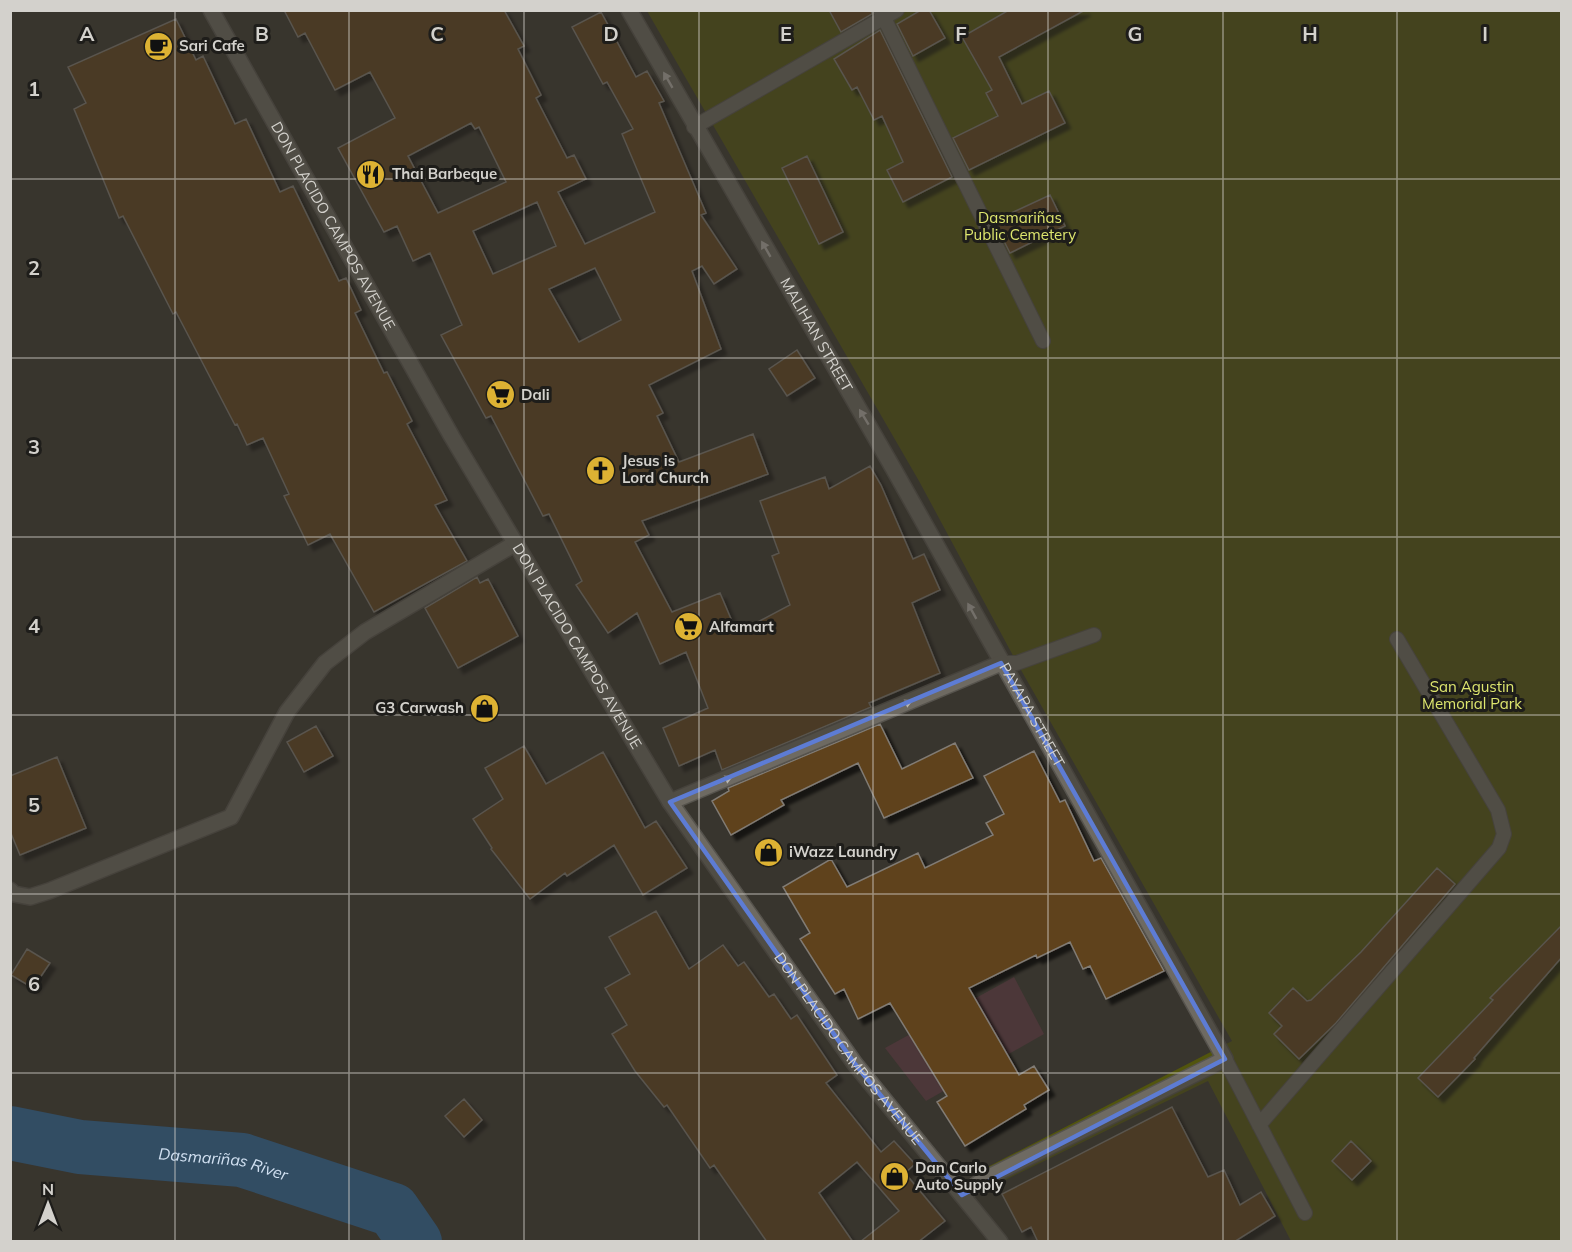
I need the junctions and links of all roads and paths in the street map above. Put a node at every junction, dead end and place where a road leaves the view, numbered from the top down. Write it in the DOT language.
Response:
graph roads {
  1 [pos="211,10"];
  2 [pos="629,10"];
  3 [pos="897,10"];
  4 [pos="881,15"];
  5 [pos="694,127"];
  6 [pos="1043,341"];
  7 [pos="516,543"];
  8 [pos="1094,635"];
  9 [pos="1397,639"];
  10 [pos="1001,663"];
  11 [pos="670,802"];
  12 [pos="10,890"];
  13 [pos="1222,1054"];
  14 [pos="1259,1125"];
  15 [pos="962,1195"];
  16 [pos="1305,1213"];
  17 [pos="1000,1242"];
  1 -- 7 [label="street, DON PLACIDO CAMPOS AVENUE"];
  5 -- 2 [label="street, MALIHAN STREET, one-way"];
  3 -- 4 [label="lane"];
  4 -- 5 [label="lane"];
  4 -- 6 [label="lane"];
  10 -- 5 [label="street, MALIHAN STREET, one-way"];
  7 -- 11 [label="street, DON PLACIDO CAMPOS AVENUE"];
  7 -- 12 [label="street"];
  8 -- 10 [label="lane"];
  9 -- 14 [label="lane"];
  11 -- 10 [label="street, PAYAPA STREET, one-way"];
  10 -- 13 [label="street, PAYAPA STREET"];
  11 -- 15 [label="street, DON PLACIDO CAMPOS AVENUE"];
  13 -- 14 [label="lane"];
  13 -- 15 [label="street"];
  14 -- 16 [label="lane"];
  15 -- 17 [label="street, DON PLACIDO CAMPOS AVENUE"];
}
